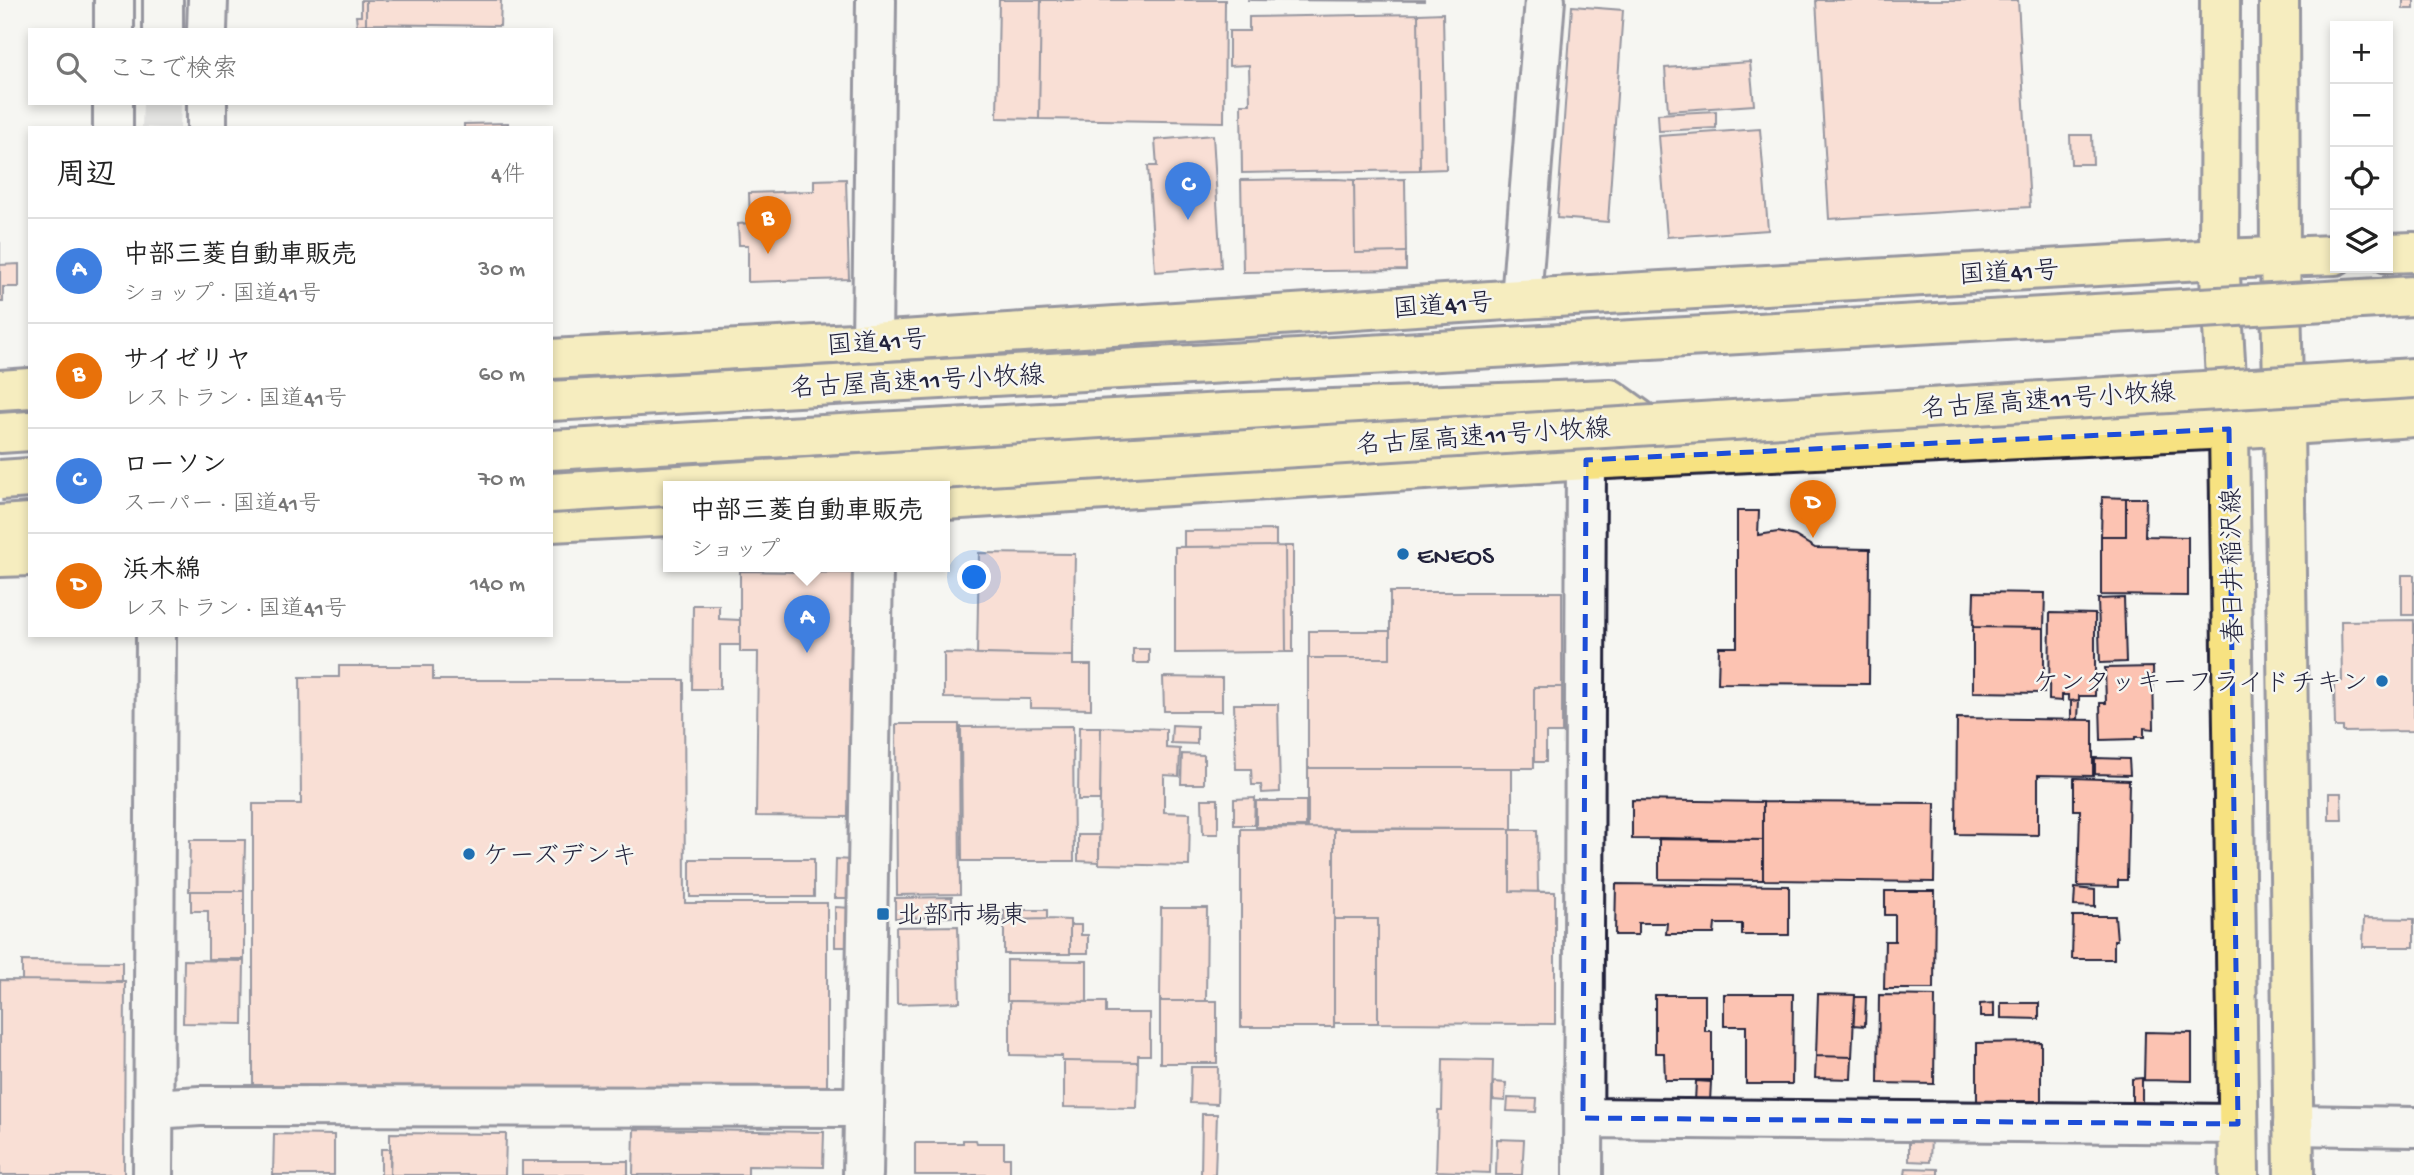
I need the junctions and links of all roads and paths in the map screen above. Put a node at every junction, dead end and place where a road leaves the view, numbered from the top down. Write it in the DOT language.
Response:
graph roads {
  1 [pos="114,0"];
  2 [pos="163,0"];
  3 [pos="208,0"];
  4 [pos="876,0"];
  5 [pos="1545,0"];
  6 [pos="2220,0"];
  7 [pos="2279,0"];
  8 [pos="114,28"];
  9 [pos="163,28"];
  10 [pos="207,28"];
  11 [pos="113,105"];
  12 [pos="207,105"];
  13 [pos="113,126"];
  14 [pos="206,126"];
  15 [pos="2414,252"];
  16 [pos="2393,253"];
  17 [pos="2330,256"];
  18 [pos="2280,258"];
  19 [pos="2219,259"];
  20 [pos="2414,296"];
  21 [pos="1521,299"];
  22 [pos="872,342"];
  23 [pos="553,359"];
  24 [pos="2414,378"];
  25 [pos="28,388"];
  26 [pos="0,390"];
  27 [pos="553,401"];
  28 [pos="2414,417"];
  29 [pos="2284,425"];
  30 [pos="2229,429"];
  31 [pos="28,431"];
  32 [pos="0,433"];
  33 [pos="2155,433"];
  34 [pos="553,450"];
  35 [pos="1586,460"];
  36 [pos="28,478"];
  37 [pos="0,480"];
  38 [pos="745,481"];
  39 [pos="663,486"];
  40 [pos="553,493"];
  41 [pos="950,500"];
  42 [pos="663,516"];
  43 [pos="553,522"];
  44 [pos="28,523"];
  45 [pos="0,525"];
  46 [pos="28,555"];
  47 [pos="0,557"];
  48 [pos="873,572"];
  49 [pos="156,637"];
  50 [pos="863,1107"];
  51 [pos="154,1109"];
  52 [pos="1583,1118"];
  53 [pos="2238,1124"];
  54 [pos="2293,1125"];
  55 [pos="2414,1126"];
  56 [pos="153,1175"];
  57 [pos="863,1175"];
  58 [pos="1583,1175"];
  59 [pos="2239,1175"];
  60 [pos="2294,1175"];
  1 -- 8 [label="street"];
  2 -- 9 [label="street"];
  3 -- 10 [label="street"];
  4 -- 22 [label="street"];
  5 -- 21 [label="street"];
  6 -- 19 [label="main road, 春日井稲沢線"];
  7 -- 18 [label="main road, 春日井稲沢線"];
  11 -- 13 [label="street"];
  12 -- 14 [label="street"];
  15 -- 16 [label="main road"];
  17 -- 18 [label="main road, 国道41号"];
  18 -- 19 [label="main road, 国道41号"];
  18 -- 29 [label="main road, 春日井稲沢線"];
  19 -- 21 [label="main road, 国道41号"];
  19 -- 30 [label="main road, 春日井稲沢線"];
  20 -- 27 [label="main road, 名古屋高速11号小牧線, bridge"];
  21 -- 22 [label="main road, 国道41号"];
  22 -- 23 [label="main road, 国道41号"];
  24 -- 38 [label="main road, 名古屋高速11号小牧線, bridge"];
  25 -- 26 [label="main road"];
  28 -- 29 [label="main road"];
  29 -- 30 [label="main road"];
  29 -- 54 [label="main road, 春日井稲沢線"];
  30 -- 33 [label="main road"];
  30 -- 53 [label="main road, 春日井稲沢線"];
  31 -- 32 [label="main road"];
  33 -- 34 [label="main road"];
  33 -- 35 [label="main road"];
  35 -- 41 [label="main road"];
  35 -- 52 [label="street"];
  36 -- 37 [label="main road, bridge"];
  39 -- 40 [label="main road, 名古屋高速11号小牧線, bridge"];
  42 -- 43 [label="main road"];
  44 -- 45 [label="main road"];
  46 -- 47 [label="main road"];
  48 -- 50 [label="street"];
  49 -- 51 [label="street"];
  50 -- 51 [label="street"];
  50 -- 57 [label="street"];
  51 -- 56 [label="street"];
  52 -- 53 [label="street"];
  52 -- 58 [label="street"];
  53 -- 59 [label="main road, 春日井稲沢線"];
  54 -- 55 [label="street"];
  54 -- 60 [label="main road, 春日井稲沢線"];
}
